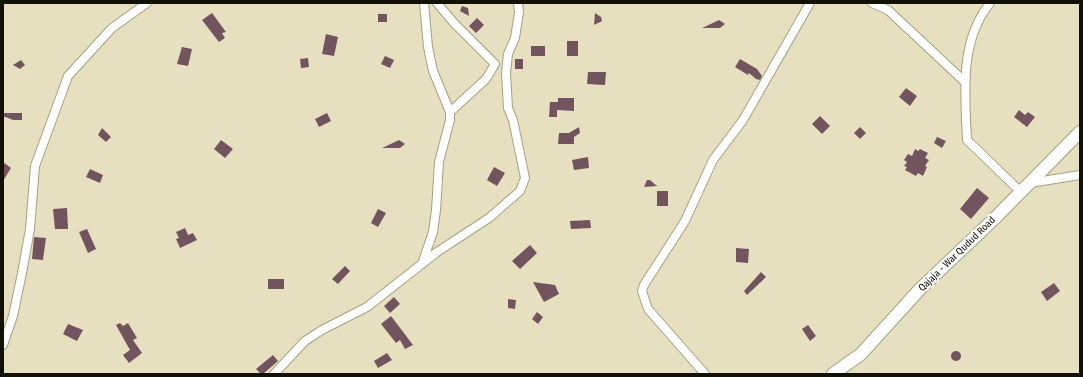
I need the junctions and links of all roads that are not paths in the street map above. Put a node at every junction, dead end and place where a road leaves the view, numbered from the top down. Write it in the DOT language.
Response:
graph roads {
  1 [pos="147,3"];
  2 [pos="424,3"];
  3 [pos="437,3"];
  4 [pos="518,3"];
  5 [pos="810,3"];
  6 [pos="872,3"];
  7 [pos="990,3"];
  8 [pos="508,54"];
  9 [pos="495,64"];
  10 [pos="964,82"];
  11 [pos="450,112"];
  12 [pos="1080,132"];
  13 [pos="1080,175"];
  14 [pos="1030,183"];
  15 [pos="1020,192"];
  16 [pos="421,265"];
  17 [pos="3,345"];
  18 [pos="274,374"];
  19 [pos="705,374"];
  20 [pos="833,374"];
  1 -- 17 [label="street"];
  2 -- 11 [label="street"];
  3 -- 9 [label="street"];
  4 -- 8 [label="street"];
  5 -- 19 [label="street"];
  6 -- 10 [label="street"];
  7 -- 10 [label="street"];
  8 -- 9 [label="street"];
  8 -- 16 [label="street"];
  9 -- 11 [label="street"];
  10 -- 15 [label="street"];
  11 -- 16 [label="street"];
  12 -- 14 [label="street, Qajaja - War Qudud Road"];
  13 -- 14 [label="street"];
  14 -- 15 [label="street, Qajaja - War Qudud Road"];
  15 -- 20 [label="street, Qajaja - War Qudud Road"];
  16 -- 18 [label="street"];
}
